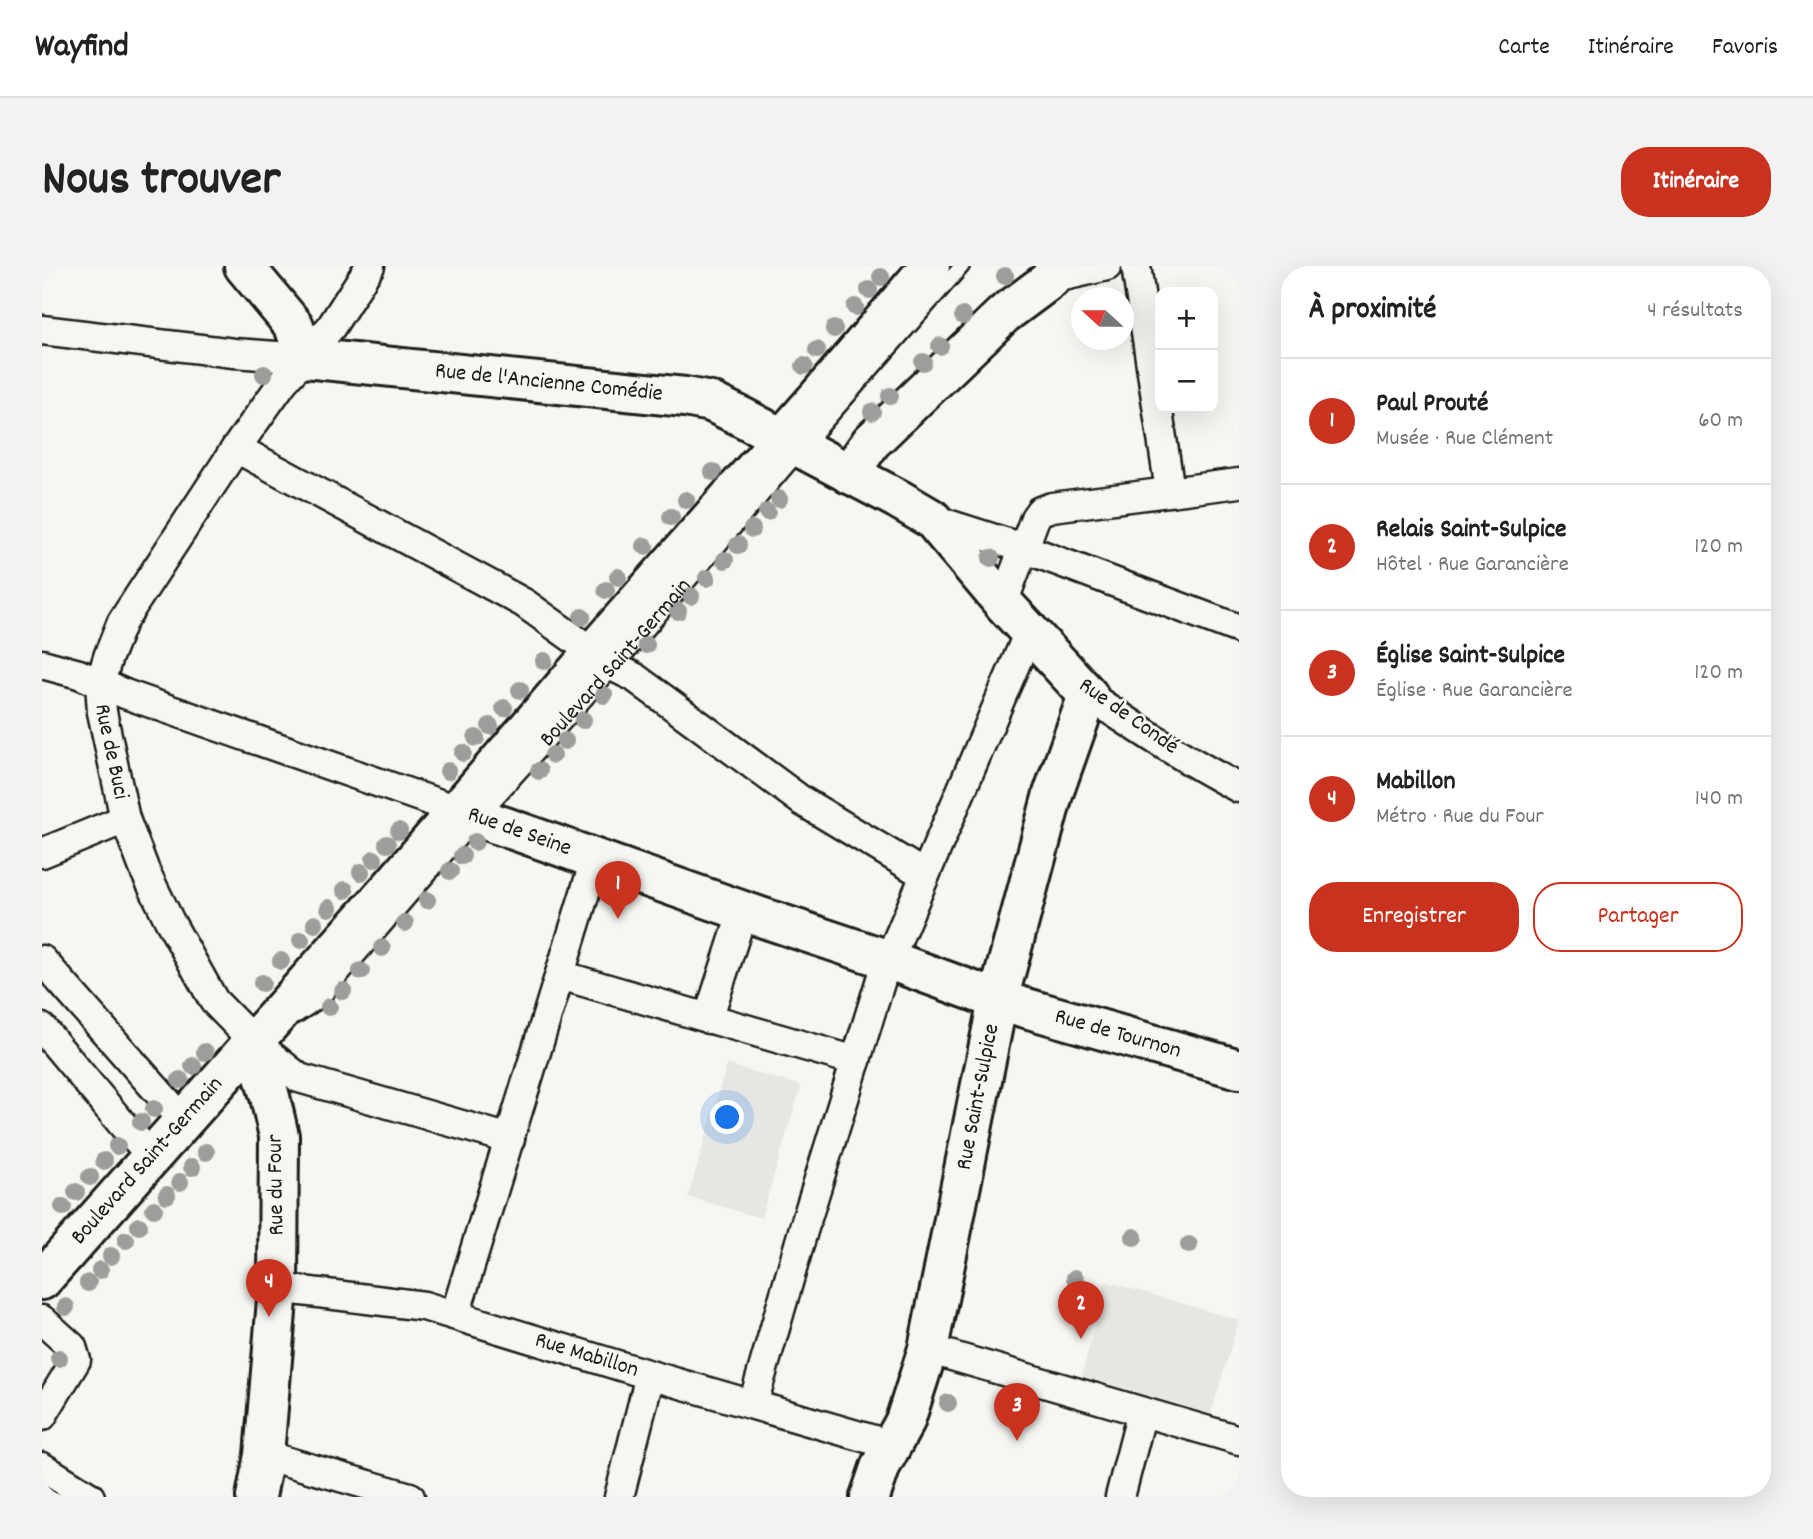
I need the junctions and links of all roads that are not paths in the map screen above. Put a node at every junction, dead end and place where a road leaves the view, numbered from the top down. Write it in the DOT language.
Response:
graph roads {
  1 [pos="244,266"];
  2 [pos="370,266"];
  3 [pos="930,266"];
  4 [pos="962,266"];
  5 [pos="1107,266"];
  6 [pos="1136,266"];
  7 [pos="1053,272"];
  8 [pos="42,330"];
  9 [pos="305,358"];
  10 [pos="792,443"];
  11 [pos="236,448"];
  12 [pos="849,474"];
  13 [pos="1239,483"];
  14 [pos="1170,491"];
  15 [pos="932,519"];
  16 [pos="1023,548"];
  17 [pos="1003,603"];
  18 [pos="1239,629"];
  19 [pos="1029,632"];
  20 [pos="603,659"];
  21 [pos="42,664"];
  22 [pos="100,683"];
  23 [pos="1088,695"];
  24 [pos="1239,788"];
  25 [pos="468,814"];
  26 [pos="125,819"];
  27 [pos="42,853"];
  28 [pos="595,860"];
  29 [pos="925,875"];
  30 [pos="743,911"];
  31 [pos="42,960"];
  32 [pos="889,960"];
  33 [pos="560,975"];
  34 [pos="999,1000"];
  35 [pos="708,1019"];
  36 [pos="42,1028"];
  37 [pos="254,1042"];
  38 [pos="856,1062"];
  39 [pos="1239,1069"];
  40 [pos="183,1120"];
  41 [pos="510,1139"];
  42 [pos="151,1155"];
  43 [pos="42,1280"];
  44 [pos="278,1288"];
  45 [pos="455,1315"];
  46 [pos="42,1320"];
  47 [pos="928,1349"];
  48 [pos="650,1375"];
  49 [pos="753,1404"];
  50 [pos="1142,1412"];
  51 [pos="42,1416"];
  52 [pos="1239,1440"];
  53 [pos="891,1445"];
  54 [pos="264,1455"];
  55 [pos="42,1467"];
  56 [pos="90,1497"];
  57 [pos="256,1497"];
  58 [pos="410,1497"];
  59 [pos="619,1497"];
  60 [pos="870,1497"];
  61 [pos="1120,1497"];
  1 -- 9 [label="street"];
  2 -- 9 [label="street, Rue de Buci"];
  3 -- 10 [label="street, Boulevard Saint-Germain"];
  4 -- 10 [label="lane, Boulevard Saint-Germain"];
  5 -- 7 [label="street"];
  6 -- 14 [label="street"];
  7 -- 12 [label="street"];
  8 -- 9 [label="street"];
  9 -- 10 [label="street, Rue de l'Ancienne Comédie"];
  9 -- 11 [label="street, Rue de Buci"];
  10 -- 12 [label="street, Rue de l'Ancienne Comédie"];
  10 -- 20 [label="street, Boulevard Saint-Germain"];
  11 -- 20 [label="street"];
  11 -- 22 [label="street, Rue de Buci"];
  12 -- 15 [label="street, Rue de l'Ancienne Comédie"];
  13 -- 14 [label="street"];
  14 -- 16 [label="street"];
  15 -- 16 [label="street"];
  15 -- 17 [label="street, Rue de Condé"];
  16 -- 17 [label="street"];
  16 -- 18 [label="street"];
  17 -- 19 [label="street, Rue de Condé"];
  19 -- 23 [label="street, Rue de Condé"];
  19 -- 29 [label="street"];
  20 -- 25 [label="street, Boulevard Saint-Germain"];
  20 -- 29 [label="street"];
  21 -- 22 [label="street, Rue de Seine"];
  22 -- 25 [label="street, Rue de Seine"];
  22 -- 26 [label="street, Rue de Buci"];
  23 -- 24 [label="street, Rue de Condé"];
  23 -- 34 [label="street, Rue Saint-Sulpice"];
  25 -- 28 [label="street, Rue de Seine"];
  25 -- 37 [label="street, Boulevard Saint-Germain"];
  26 -- 27 [label="street"];
  26 -- 37 [label="street, Rue de Buci"];
  28 -- 30 [label="street, Rue de Seine"];
  28 -- 33 [label="street"];
  29 -- 32 [label="street"];
  30 -- 32 [label="street, Rue de Seine"];
  30 -- 35 [label="street"];
  31 -- 40 [label="street"];
  32 -- 34 [label="street, Rue de Seine"];
  32 -- 38 [label="street"];
  33 -- 35 [label="street"];
  33 -- 41 [label="street"];
  34 -- 39 [label="street, Rue de Tournon"];
  34 -- 47 [label="street, Rue Saint-Sulpice"];
  35 -- 38 [label="street"];
  36 -- 42 [label="street"];
  37 -- 40 [label="street, Boulevard Saint-Germain"];
  37 -- 41 [label="street, Rue de Buci"];
  37 -- 44 [label="street, Rue du Four"];
  38 -- 49 [label="street"];
  40 -- 42 [label="street, Boulevard Saint-Germain"];
  41 -- 45 [label="street"];
  42 -- 43 [label="street, Boulevard Saint-Germain"];
  44 -- 45 [label="street, Rue Mabillon"];
  44 -- 54 [label="street, Rue du Four"];
  45 -- 48 [label="street, Rue Mabillon"];
  46 -- 51 [label="street"];
  47 -- 50 [label="street"];
  47 -- 53 [label="street, Rue Saint-Sulpice"];
  48 -- 49 [label="street, Rue Mabillon"];
  48 -- 59 [label="street"];
  49 -- 53 [label="street, Rue Mabillon"];
  50 -- 52 [label="street"];
  50 -- 61 [label="street"];
  53 -- 60 [label="street, Rue Saint-Sulpice"];
  54 -- 57 [label="street, Rue du Four"];
  54 -- 58 [label="street"];
  55 -- 56 [label="street"];
}
